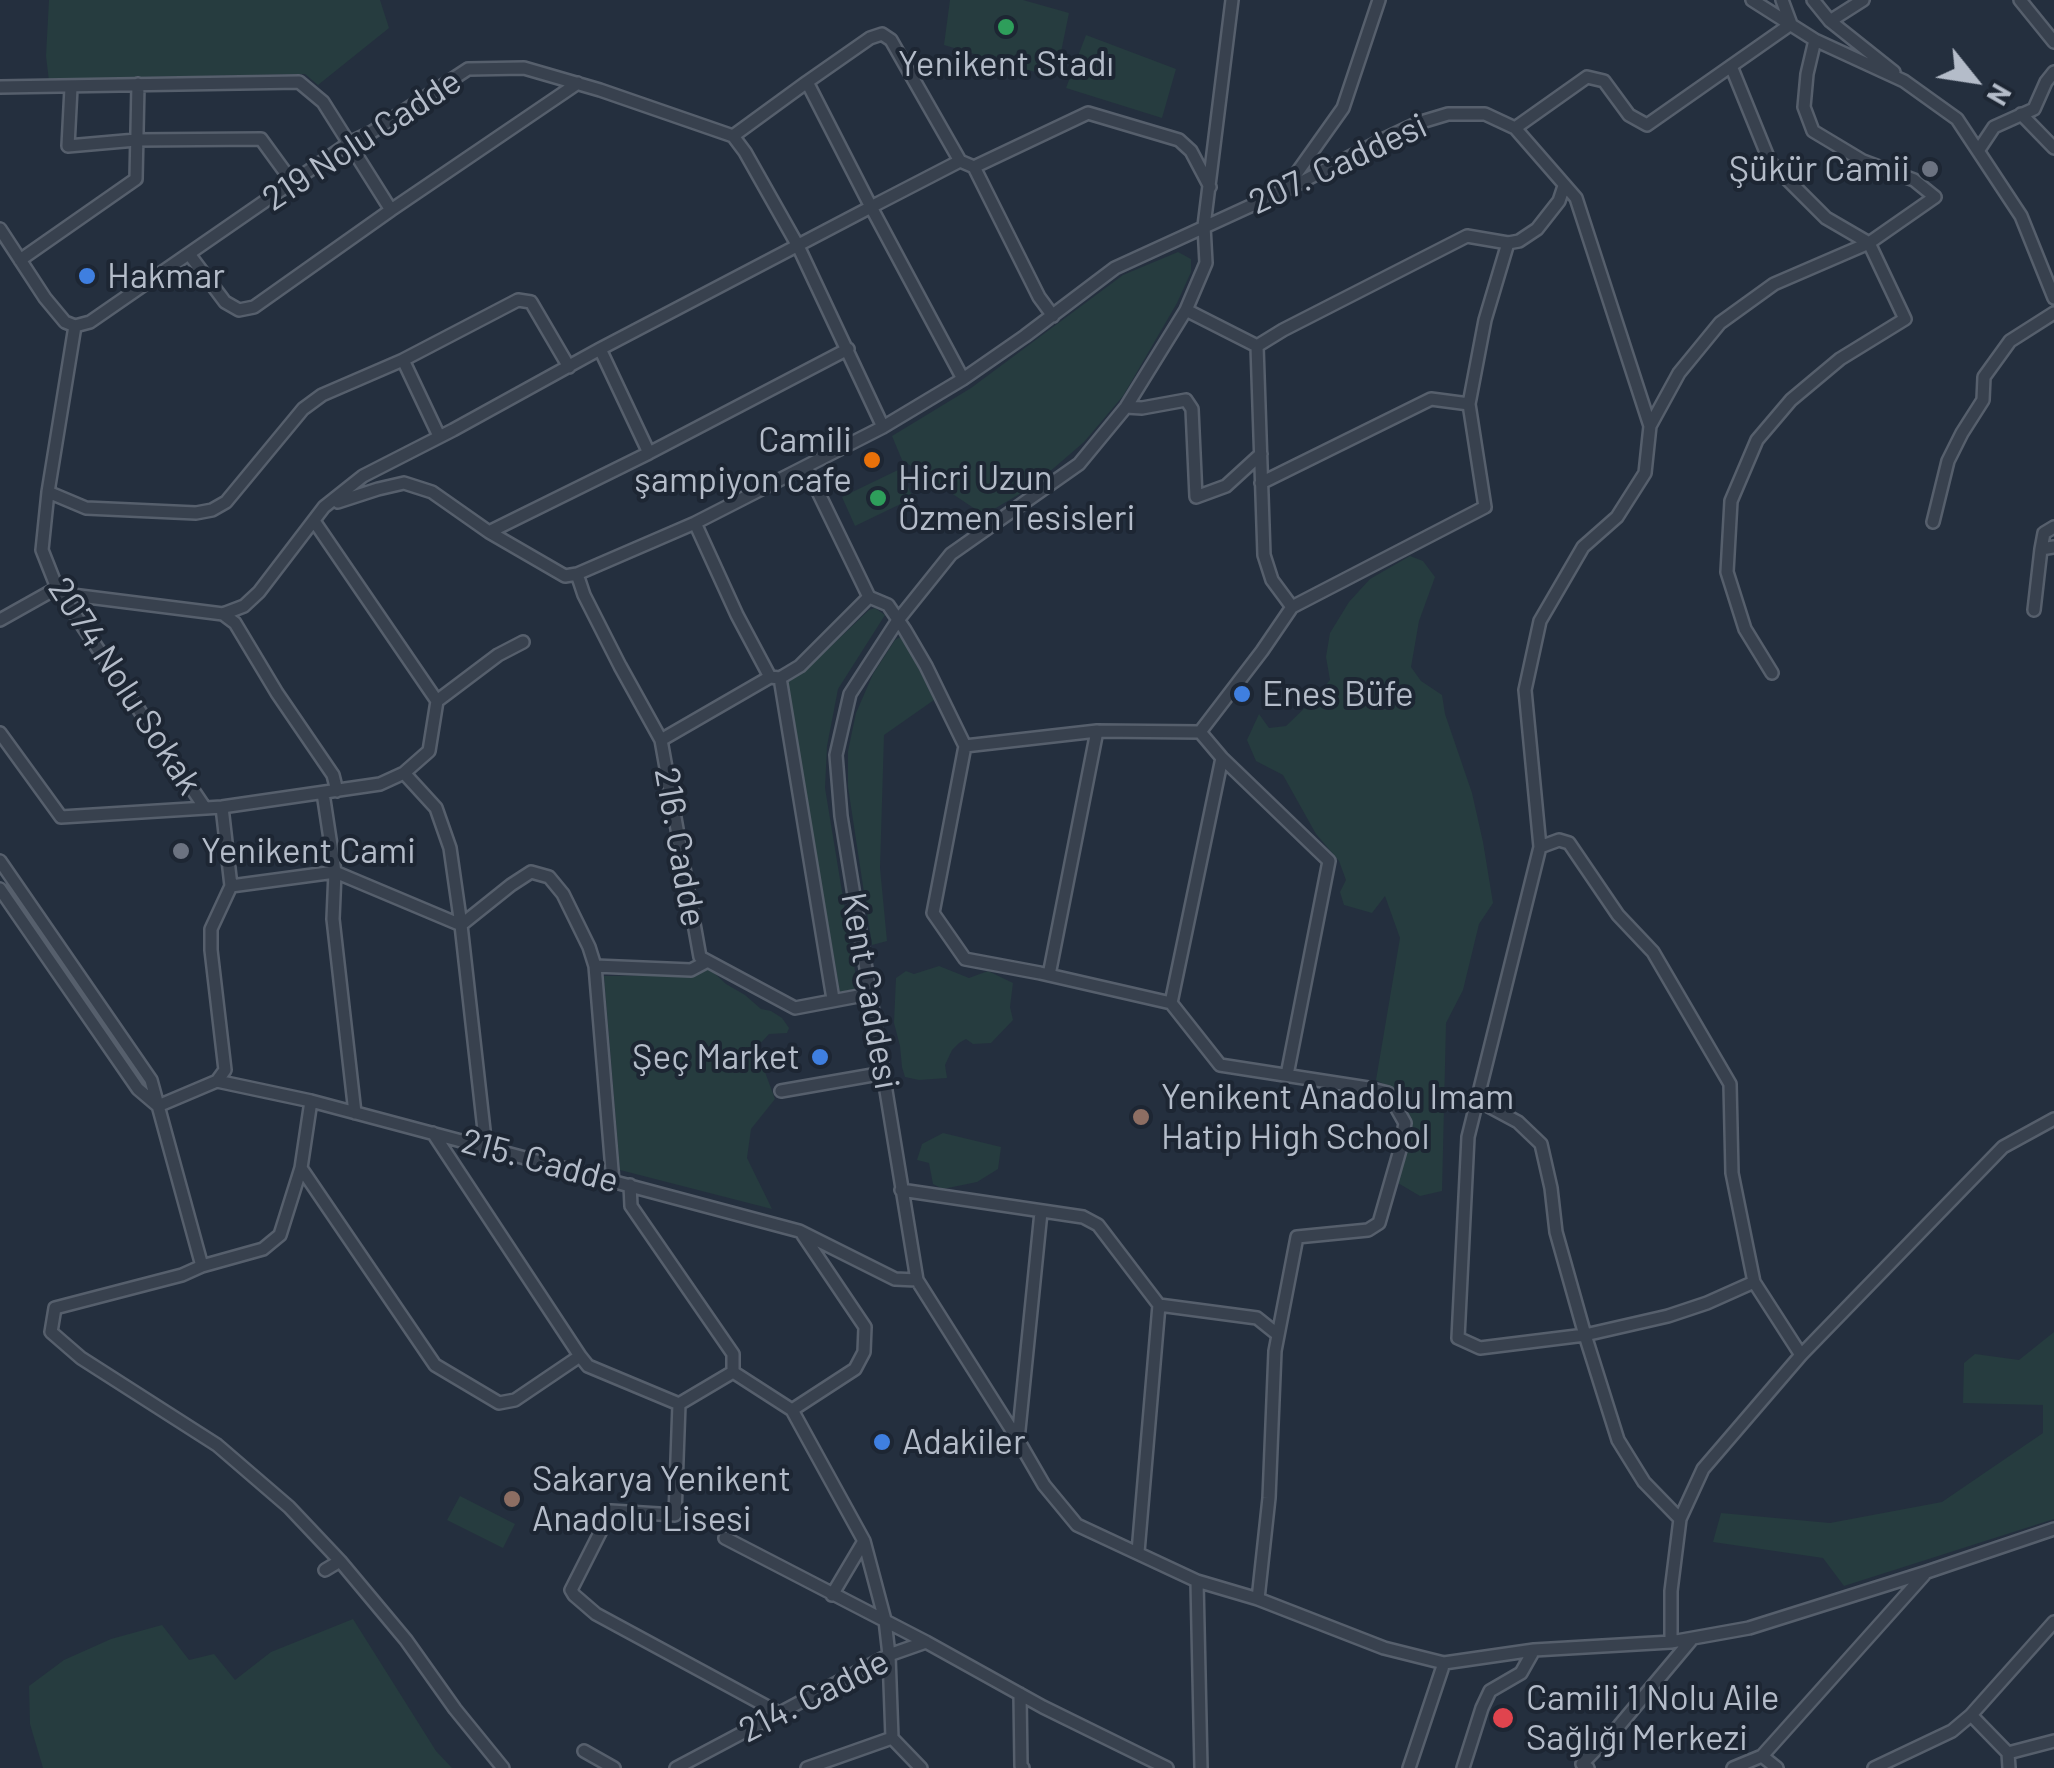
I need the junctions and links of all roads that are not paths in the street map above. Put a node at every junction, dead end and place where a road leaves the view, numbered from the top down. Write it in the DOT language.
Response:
graph roads {
  1 [pos="1232,0"];
  2 [pos="1379,0"];
  3 [pos="1752,0"];
  4 [pos="1782,0"];
  5 [pos="1813,0"];
  6 [pos="1864,0"];
  7 [pos="2020,0"];
  8 [pos="1830,21"];
  9 [pos="1791,24"];
  10 [pos="1814,40"];
  11 [pos="2054,42"];
  12 [pos="1732,66"];
  13 [pos="2054,72"];
  14 [pos="1904,81"];
  15 [pos="807,82"];
  16 [pos="578,83"];
  17 [pos="138,84"];
  18 [pos="0,88"];
  19 [pos="71,88"];
  20 [pos="2021,114"];
  21 [pos="1515,128"];
  22 [pos="732,136"];
  23 [pos="136,140"];
  24 [pos="349,144"];
  25 [pos="2054,148"];
  26 [pos="1978,151"];
  27 [pos="960,162"];
  28 [pos="974,166"];
  29 [pos="292,183"];
  30 [pos="1564,186"];
  31 [pos="1210,187"];
  32 [pos="1283,192"];
  33 [pos="871,208"];
  34 [pos="391,210"];
  35 [pos="1204,226"];
  36 [pos="0,230"];
  37 [pos="1869,242"];
  38 [pos="1508,243"];
  39 [pos="798,246"];
  40 [pos="188,254"];
  41 [pos="20,260"];
  42 [pos="2054,298"];
  43 [pos="1186,310"];
  44 [pos="2054,313"];
  45 [pos="1053,316"];
  46 [pos="75,326"];
  47 [pos="1257,346"];
  48 [pos="600,348"];
  49 [pos="848,349"];
  50 [pos="403,360"];
  51 [pos="569,367"];
  52 [pos="963,380"];
  53 [pos="1469,404"];
  54 [pos="1126,407"];
  55 [pos="883,426"];
  56 [pos="1650,426"];
  57 [pos="439,436"];
  58 [pos="649,453"];
  59 [pos="1261,454"];
  60 [pos="806,467"];
  61 [pos="1261,483"];
  62 [pos="48,492"];
  63 [pos="324,507"];
  64 [pos="314,521"];
  65 [pos="695,522"];
  66 [pos="1933,522"];
  67 [pos="2054,527"];
  68 [pos="489,532"];
  69 [pos="2048,548"];
  70 [pos="577,574"];
  71 [pos="57,588"];
  72 [pos="869,597"];
  73 [pos="1292,607"];
  74 [pos="2034,610"];
  75 [pos="223,614"];
  76 [pos="0,620"];
  77 [pos="898,620"];
  78 [pos="523,642"];
  79 [pos="1772,673"];
  80 [pos="775,678"];
  81 [pos="437,702"];
  82 [pos="1097,731"];
  83 [pos="1200,732"];
  84 [pos="0,733"];
  85 [pos="661,740"];
  86 [pos="965,746"];
  87 [pos="1222,758"];
  88 [pos="404,772"];
  89 [pos="330,792"];
  90 [pos="204,808"];
  91 [pos="222,808"];
  92 [pos="1540,848"];
  93 [pos="0,861"];
  94 [pos="335,872"];
  95 [pos="231,886"];
  96 [pos="0,889"];
  97 [pos="461,925"];
  98 [pos="706,962"];
  99 [pos="594,966"];
  100 [pos="1049,975"];
  101 [pos="869,994"];
  102 [pos="833,999"];
  103 [pos="1172,1004"];
  104 [pos="884,1073"];
  105 [pos="1286,1076"];
  106 [pos="217,1081"];
  107 [pos="781,1091"];
  108 [pos="1477,1100"];
  109 [pos="311,1101"];
  110 [pos="158,1106"];
  111 [pos="355,1113"];
  112 [pos="2054,1119"];
  113 [pos="433,1133"];
  114 [pos="486,1148"];
  115 [pos="302,1168"];
  116 [pos="613,1182"];
  117 [pos="630,1185"];
  118 [pos="901,1190"];
  119 [pos="1041,1212"];
  120 [pos="800,1231"];
  121 [pos="202,1266"];
  122 [pos="917,1280"];
  123 [pos="1754,1282"];
  124 [pos="1159,1305"];
  125 [pos="1277,1334"];
  126 [pos="1585,1335"];
  127 [pos="1801,1355"];
  128 [pos="580,1356"];
  129 [pos="733,1372"];
  130 [pos="679,1404"];
  131 [pos="792,1410"];
  132 [pos="1018,1440"];
  133 [pos="1680,1519"];
  134 [pos="2054,1529"];
  135 [pos="725,1538"];
  136 [pos="864,1540"];
  137 [pos="1138,1552"];
  138 [pos="340,1561"];
  139 [pos="325,1570"];
  140 [pos="1927,1572"];
  141 [pos="1197,1580"];
  142 [pos="832,1595"];
  143 [pos="1258,1600"];
  144 [pos="885,1620"];
  145 [pos="2054,1622"];
  146 [pos="1692,1639"];
  147 [pos="926,1642"];
  148 [pos="1670,1642"];
  149 [pos="1534,1650"];
  150 [pos="889,1655"];
  151 [pos="1444,1663"];
  152 [pos="1020,1694"];
  153 [pos="779,1713"];
  154 [pos="1971,1716"];
  155 [pos="892,1738"];
  156 [pos="2054,1741"];
  157 [pos="584,1752"];
  158 [pos="2008,1753"];
  159 [pos="1762,1756"];
  160 [pos="813,1767"];
  161 [pos="1583,1767"];
  162 [pos="503,1768"];
  163 [pos="614,1768"];
  164 [pos="676,1768"];
  165 [pos="921,1768"];
  166 [pos="1023,1768"];
  167 [pos="1167,1768"];
  168 [pos="1202,1768"];
  169 [pos="1409,1768"];
  170 [pos="1464,1768"];
  171 [pos="1734,1768"];
  172 [pos="1777,1768"];
  173 [pos="1874,1768"];
  174 [pos="2010,1768"];
  1 -- 31 [label="street, Kent Caddesi"];
  2 -- 32 [label="street"];
  3 -- 9 [label="street"];
  4 -- 9 [label="street"];
  5 -- 8 [label="street"];
  6 -- 8 [label="street"];
  7 -- 11 [label="street"];
  8 -- 14 [label="street"];
  9 -- 10 [label="street"];
  9 -- 12 [label="street"];
  10 -- 14 [label="street"];
  10 -- 37 [label="street"];
  12 -- 21 [label="street"];
  12 -- 37 [label="street"];
  13 -- 20 [label="street"];
  14 -- 26 [label="street"];
  15 -- 22 [label="street"];
  15 -- 27 [label="street"];
  15 -- 33 [label="street"];
  16 -- 22 [label="street, 219 Nolu Cadde"];
  16 -- 24 [label="street, 219 Nolu Cadde"];
  16 -- 34 [label="street"];
  17 -- 19 [label="street"];
  17 -- 23 [label="street"];
  17 -- 24 [label="street"];
  18 -- 19 [label="street"];
  19 -- 23 [label="street"];
  20 -- 25 [label="street"];
  20 -- 26 [label="street"];
  21 -- 30 [label="street"];
  21 -- 32 [label="street, 207. Caddesi"];
  22 -- 39 [label="street"];
  23 -- 29 [label="street"];
  23 -- 41 [label="street"];
  24 -- 29 [label="street, 219 Nolu Cadde"];
  24 -- 34 [label="street"];
  26 -- 42 [label="street"];
  27 -- 28 [label="street"];
  27 -- 33 [label="street"];
  28 -- 31 [label="street"];
  28 -- 45 [label="street"];
  29 -- 40 [label="street, 219 Nolu Cadde"];
  30 -- 38 [label="street"];
  30 -- 56 [label="street"];
  31 -- 35 [label="street, Kent Caddesi"];
  32 -- 35 [label="street, 207. Caddesi"];
  33 -- 39 [label="street"];
  33 -- 52 [label="street"];
  34 -- 40 [label="street"];
  35 -- 43 [label="street, Kent Caddesi"];
  35 -- 45 [label="street, 207. Caddesi"];
  36 -- 41 [label="street"];
  37 -- 56 [label="street"];
  37 -- 79 [label="street"];
  38 -- 47 [label="street"];
  38 -- 53 [label="street"];
  39 -- 48 [label="street"];
  39 -- 49 [label="street"];
  40 -- 46 [label="street, 219 Nolu Cadde"];
  41 -- 46 [label="street"];
  43 -- 47 [label="street"];
  43 -- 54 [label="street, Kent Caddesi"];
  44 -- 66 [label="street"];
  45 -- 52 [label="street, 207. Caddesi"];
  46 -- 62 [label="street, 2074 Nolu Sokak"];
  47 -- 59 [label="street"];
  48 -- 51 [label="street"];
  48 -- 58 [label="street"];
  49 -- 55 [label="street"];
  49 -- 58 [label="street"];
  50 -- 51 [label="street"];
  50 -- 57 [label="street"];
  50 -- 62 [label="street"];
  51 -- 57 [label="street"];
  52 -- 55 [label="street, 207. Caddesi"];
  53 -- 61 [label="street"];
  53 -- 73 [label="street"];
  54 -- 59 [label="street"];
  54 -- 77 [label="street, Kent Caddesi"];
  55 -- 60 [label="street, 207. Caddesi"];
  56 -- 92 [label="street"];
  57 -- 63 [label="street"];
  58 -- 68 [label="street"];
  59 -- 61 [label="street"];
  60 -- 65 [label="street, 207. Caddesi"];
  60 -- 72 [label="street"];
  61 -- 73 [label="street"];
  62 -- 71 [label="street, 2074 Nolu Sokak"];
  63 -- 64 [label="street"];
  63 -- 68 [label="street"];
  64 -- 75 [label="street"];
  64 -- 81 [label="street"];
  65 -- 70 [label="street, 207. Caddesi"];
  65 -- 80 [label="street"];
  67 -- 69 [label="street"];
  68 -- 70 [label="street"];
  69 -- 74 [label="street"];
  70 -- 85 [label="street, 216. Cadde"];
  71 -- 75 [label="street"];
  71 -- 76 [label="street"];
  71 -- 90 [label="street, 2074 Nolu Sokak"];
  72 -- 77 [label="street"];
  72 -- 80 [label="street"];
  73 -- 83 [label="street"];
  75 -- 89 [label="street"];
  77 -- 86 [label="street"];
  77 -- 101 [label="street, Kent Caddesi"];
  78 -- 81 [label="street"];
  80 -- 85 [label="street"];
  80 -- 102 [label="street"];
  81 -- 88 [label="street"];
  82 -- 83 [label="street"];
  82 -- 86 [label="street"];
  82 -- 100 [label="street"];
  83 -- 87 [label="street"];
  84 -- 90 [label="street"];
  85 -- 98 [label="street, 216. Cadde"];
  86 -- 100 [label="street"];
  87 -- 103 [label="street"];
  87 -- 105 [label="street"];
  88 -- 89 [label="street"];
  88 -- 97 [label="street"];
  89 -- 91 [label="street"];
  89 -- 94 [label="street"];
  90 -- 91 [label="street"];
  91 -- 95 [label="street"];
  92 -- 108 [label="street"];
  92 -- 123 [label="street"];
  93 -- 110 [label="street"];
  94 -- 95 [label="street"];
  94 -- 97 [label="street"];
  94 -- 111 [label="street"];
  95 -- 106 [label="street"];
  96 -- 110 [label="street"];
  97 -- 99 [label="street"];
  97 -- 114 [label="street"];
  98 -- 99 [label="street"];
  98 -- 102 [label="street, 216. Cadde"];
  99 -- 116 [label="street"];
  100 -- 103 [label="street"];
  101 -- 102 [label="street, 216. Cadde"];
  101 -- 104 [label="street, Kent Caddesi"];
  103 -- 105 [label="street"];
  104 -- 107 [label="street"];
  104 -- 118 [label="street, Kent Caddesi"];
  105 -- 125 [label="street"];
  106 -- 109 [label="street, 215. Cadde"];
  106 -- 110 [label="street"];
  108 -- 126 [label="street"];
  108 -- 126 [label="street"];
  109 -- 111 [label="street, 215. Cadde"];
  109 -- 115 [label="street"];
  110 -- 121 [label="street"];
  111 -- 113 [label="street, 215. Cadde"];
  112 -- 127 [label="street"];
  113 -- 114 [label="street, 215. Cadde"];
  113 -- 128 [label="street"];
  114 -- 116 [label="street, 215. Cadde"];
  115 -- 121 [label="street"];
  115 -- 128 [label="street"];
  116 -- 117 [label="street, 215. Cadde"];
  117 -- 120 [label="street, 215. Cadde"];
  117 -- 129 [label="street"];
  118 -- 119 [label="street"];
  118 -- 122 [label="street, Kent Caddesi"];
  119 -- 124 [label="street"];
  119 -- 132 [label="street"];
  120 -- 122 [label="street, 215. Cadde"];
  120 -- 131 [label="street"];
  121 -- 138 [label="street"];
  122 -- 132 [label="street, Kent Caddesi"];
  123 -- 126 [label="street"];
  123 -- 127 [label="street"];
  124 -- 125 [label="street"];
  124 -- 137 [label="street"];
  125 -- 143 [label="street"];
  126 -- 133 [label="street"];
  127 -- 133 [label="street"];
  128 -- 130 [label="street"];
  129 -- 130 [label="street"];
  129 -- 131 [label="street"];
  130 -- 153 [label="street"];
  131 -- 136 [label="street"];
  132 -- 137 [label="street, Kent Caddesi"];
  133 -- 148 [label="street"];
  134 -- 140 [label="street"];
  135 -- 142 [label="street"];
  136 -- 142 [label="street"];
  136 -- 144 [label="street"];
  137 -- 141 [label="street, Kent Caddesi"];
  138 -- 139 [label="street"];
  138 -- 162 [label="street"];
  140 -- 146 [label="street"];
  140 -- 159 [label="street"];
  141 -- 143 [label="street, Kent Caddesi"];
  141 -- 168 [label="street"];
  142 -- 144 [label="street"];
  143 -- 151 [label="street, Kent Caddesi"];
  144 -- 147 [label="street"];
  144 -- 150 [label="street"];
  145 -- 154 [label="street"];
  146 -- 148 [label="street"];
  146 -- 161 [label="street"];
  147 -- 150 [label="street, 214. Cadde"];
  147 -- 152 [label="street, 214. Cadde"];
  148 -- 149 [label="street"];
  149 -- 151 [label="street"];
  149 -- 170 [label="street"];
  150 -- 153 [label="street, 214. Cadde"];
  150 -- 155 [label="street"];
  151 -- 169 [label="street"];
  152 -- 166 [label="street"];
  152 -- 167 [label="street, 214. Cadde"];
  153 -- 164 [label="street, 214. Cadde"];
  154 -- 158 [label="street"];
  154 -- 173 [label="street"];
  155 -- 160 [label="street"];
  155 -- 165 [label="street"];
  156 -- 158 [label="street"];
  157 -- 163 [label="street"];
  158 -- 174 [label="street"];
  159 -- 171 [label="street"];
  159 -- 172 [label="street"];
}
